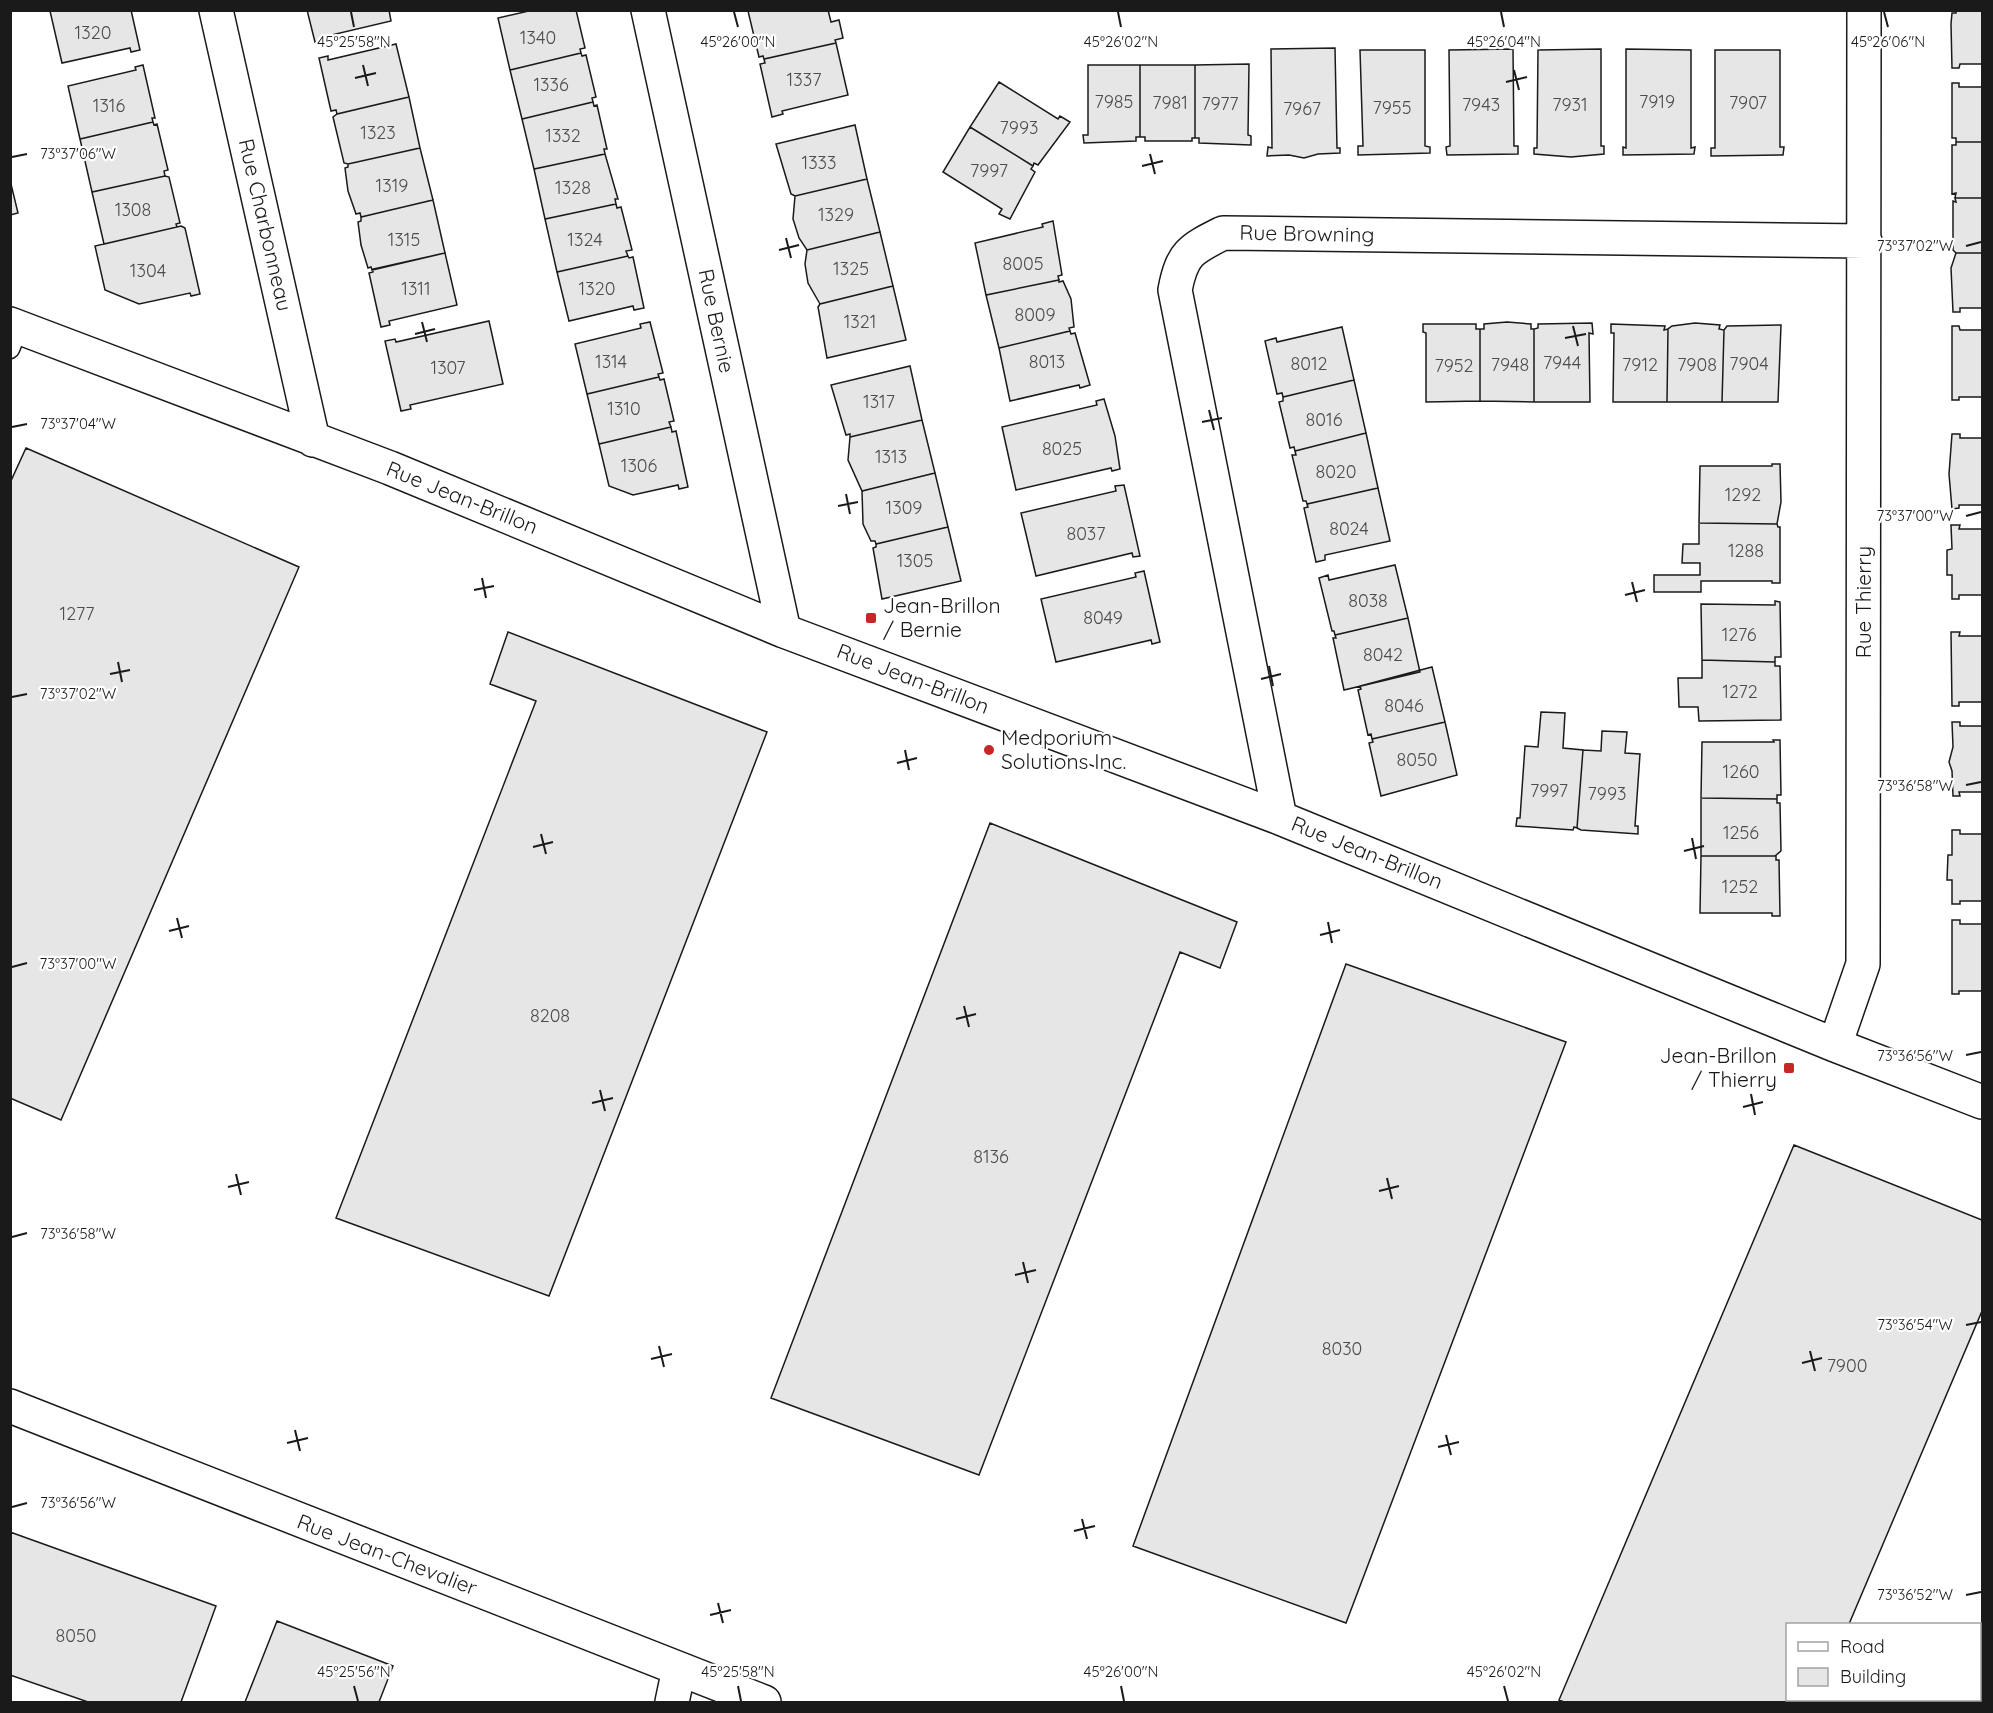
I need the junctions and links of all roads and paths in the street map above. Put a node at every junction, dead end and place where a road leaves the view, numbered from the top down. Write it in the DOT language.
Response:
graph roads {
  1 [pos="216,10"];
  2 [pos="648,10"];
  3 [pos="1864,10"];
  4 [pos="1865,242"];
  5 [pos="13,333"];
  6 [pos="313,440"];
  7 [pos="784,631"];
  8 [pos="1280,818"];
  9 [pos="1835,1045"];
  10 [pos="1983,1102"];
  11 [pos="10,1406"];
  12 [pos="679,1669"];
  13 [pos="672,1702"];
  14 [pos="764,1702"];
  1 -- 6 [label="street, Rue Charbonneau"];
  2 -- 7 [label="street, Rue Bernie"];
  3 -- 4 [label="street, Rue Thierry"];
  4 -- 8 [label="street, Rue Browning"];
  4 -- 9 [label="street, Rue Thierry"];
  5 -- 6 [label="street, Rue Jean-Brillon"];
  6 -- 7 [label="street, Rue Jean-Brillon"];
  7 -- 8 [label="street, Rue Jean-Brillon"];
  8 -- 9 [label="street, Rue Jean-Brillon"];
  9 -- 10 [label="street, Rue Jean-Brillon"];
  11 -- 12 [label="street, Rue Jean-Chevalier"];
  12 -- 13 [label="street"];
  12 -- 14 [label="street, Rue Jean-Chevalier"];
}
